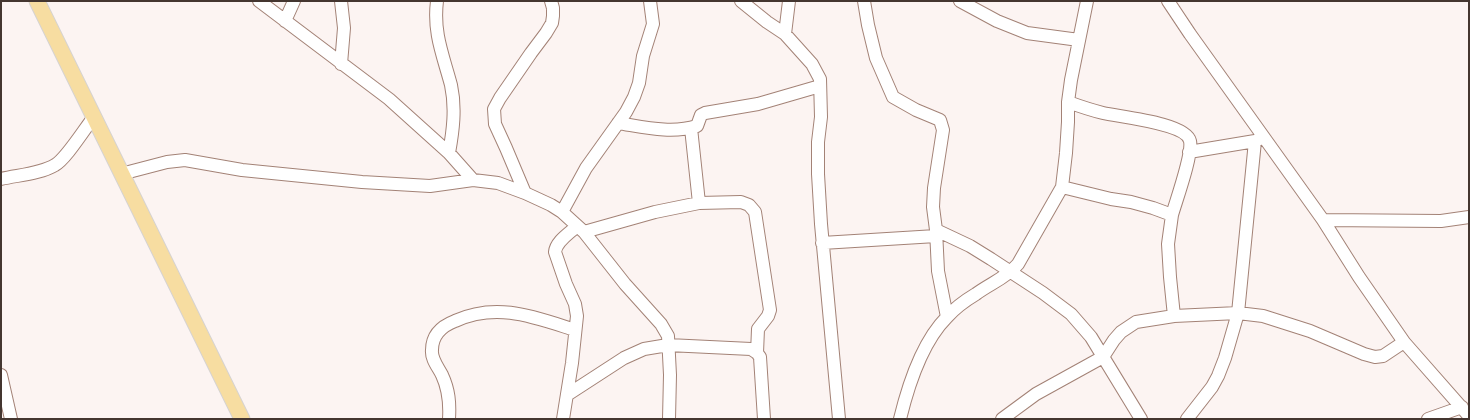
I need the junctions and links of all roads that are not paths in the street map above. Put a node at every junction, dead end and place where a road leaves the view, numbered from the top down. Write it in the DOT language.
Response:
graph roads {
  1 [pos="37,1"];
  2 [pos="259,1"];
  3 [pos="294,1"];
  4 [pos="341,1"];
  5 [pos="437,1"];
  6 [pos="551,1"];
  7 [pos="650,1"];
  8 [pos="741,1"];
  9 [pos="789,1"];
  10 [pos="864,1"];
  11 [pos="960,1"];
  12 [pos="1087,1"];
  13 [pos="1168,1"];
  14 [pos="285,21"];
  15 [pos="785,34"];
  16 [pos="1079,40"];
  17 [pos="341,64"];
  18 [pos="820,86"];
  19 [pos="1068,102"];
  20 [pos="94,116"];
  21 [pos="618,123"];
  22 [pos="691,128"];
  23 [pos="1259,139"];
  24 [pos="1189,152"];
  25 [pos="448,153"];
  26 [pos="121,174"];
  27 [pos="1,179"];
  28 [pos="473,180"];
  29 [pos="1062,187"];
  30 [pos="525,193"];
  31 [pos="699,203"];
  32 [pos="562,212"];
  33 [pos="1172,215"];
  34 [pos="1469,217"];
  35 [pos="1323,220"];
  36 [pos="581,229"];
  37 [pos="936,233"];
  38 [pos="822,243"];
  39 [pos="1011,273"];
  40 [pos="1238,313"];
  41 [pos="1174,316"];
  42 [pos="947,317"];
  43 [pos="575,330"];
  44 [pos="1404,342"];
  45 [pos="668,345"];
  46 [pos="757,353"];
  47 [pos="1103,357"];
  48 [pos="1,375"];
  49 [pos="567,395"];
  50 [pos="3,397"];
  51 [pos="1465,412"];
  52 [pos="11,419"];
  53 [pos="242,419"];
  54 [pos="449,419"];
  55 [pos="563,419"];
  56 [pos="669,419"];
  57 [pos="764,419"];
  58 [pos="839,419"];
  59 [pos="900,419"];
  60 [pos="1002,419"];
  61 [pos="1140,419"];
  62 [pos="1187,419"];
  63 [pos="1428,419"];
  1 -- 20 [label="main road"];
  2 -- 14 [label="street"];
  3 -- 14 [label="street"];
  4 -- 17 [label="street"];
  5 -- 25 [label="street"];
  6 -- 30 [label="street"];
  7 -- 21 [label="street"];
  8 -- 15 [label="street"];
  9 -- 15 [label="street"];
  10 -- 37 [label="street"];
  11 -- 16 [label="street"];
  12 -- 16 [label="street"];
  13 -- 23 [label="street"];
  14 -- 17 [label="street"];
  15 -- 18 [label="street"];
  16 -- 19 [label="street"];
  17 -- 25 [label="street"];
  18 -- 22 [label="street"];
  18 -- 38 [label="street"];
  19 -- 24 [label="street"];
  19 -- 29 [label="street"];
  20 -- 26 [label="main road"];
  20 -- 27 [label="street"];
  21 -- 22 [label="street"];
  21 -- 32 [label="street"];
  22 -- 31 [label="street"];
  23 -- 24 [label="street"];
  23 -- 35 [label="street"];
  23 -- 40 [label="street"];
  24 -- 33 [label="street"];
  25 -- 28 [label="street"];
  26 -- 28 [label="street"];
  26 -- 53 [label="main road"];
  28 -- 30 [label="street"];
  29 -- 33 [label="street"];
  29 -- 39 [label="street"];
  30 -- 32 [label="street"];
  31 -- 36 [label="street"];
  31 -- 46 [label="street"];
  32 -- 36 [label="street"];
  33 -- 41 [label="street"];
  34 -- 35 [label="street"];
  35 -- 44 [label="street"];
  36 -- 43 [label="street"];
  36 -- 45 [label="street"];
  37 -- 38 [label="street"];
  37 -- 39 [label="street"];
  37 -- 42 [label="street"];
  38 -- 58 [label="street"];
  39 -- 42 [label="street"];
  39 -- 47 [label="street"];
  40 -- 41 [label="street"];
  40 -- 44 [label="street"];
  40 -- 62 [label="street"];
  41 -- 47 [label="street"];
  42 -- 59 [label="street"];
  43 -- 49 [label="street"];
  43 -- 54 [label="street"];
  44 -- 51 [label="street"];
  45 -- 46 [label="street"];
  45 -- 49 [label="street"];
  45 -- 56 [label="street"];
  46 -- 57 [label="street"];
  47 -- 60 [label="street"];
  47 -- 61 [label="street"];
  48 -- 50 [label="street"];
  49 -- 55 [label="street"];
  50 -- 52 [label="street"];
  51 -- 63 [label="street"];
}
